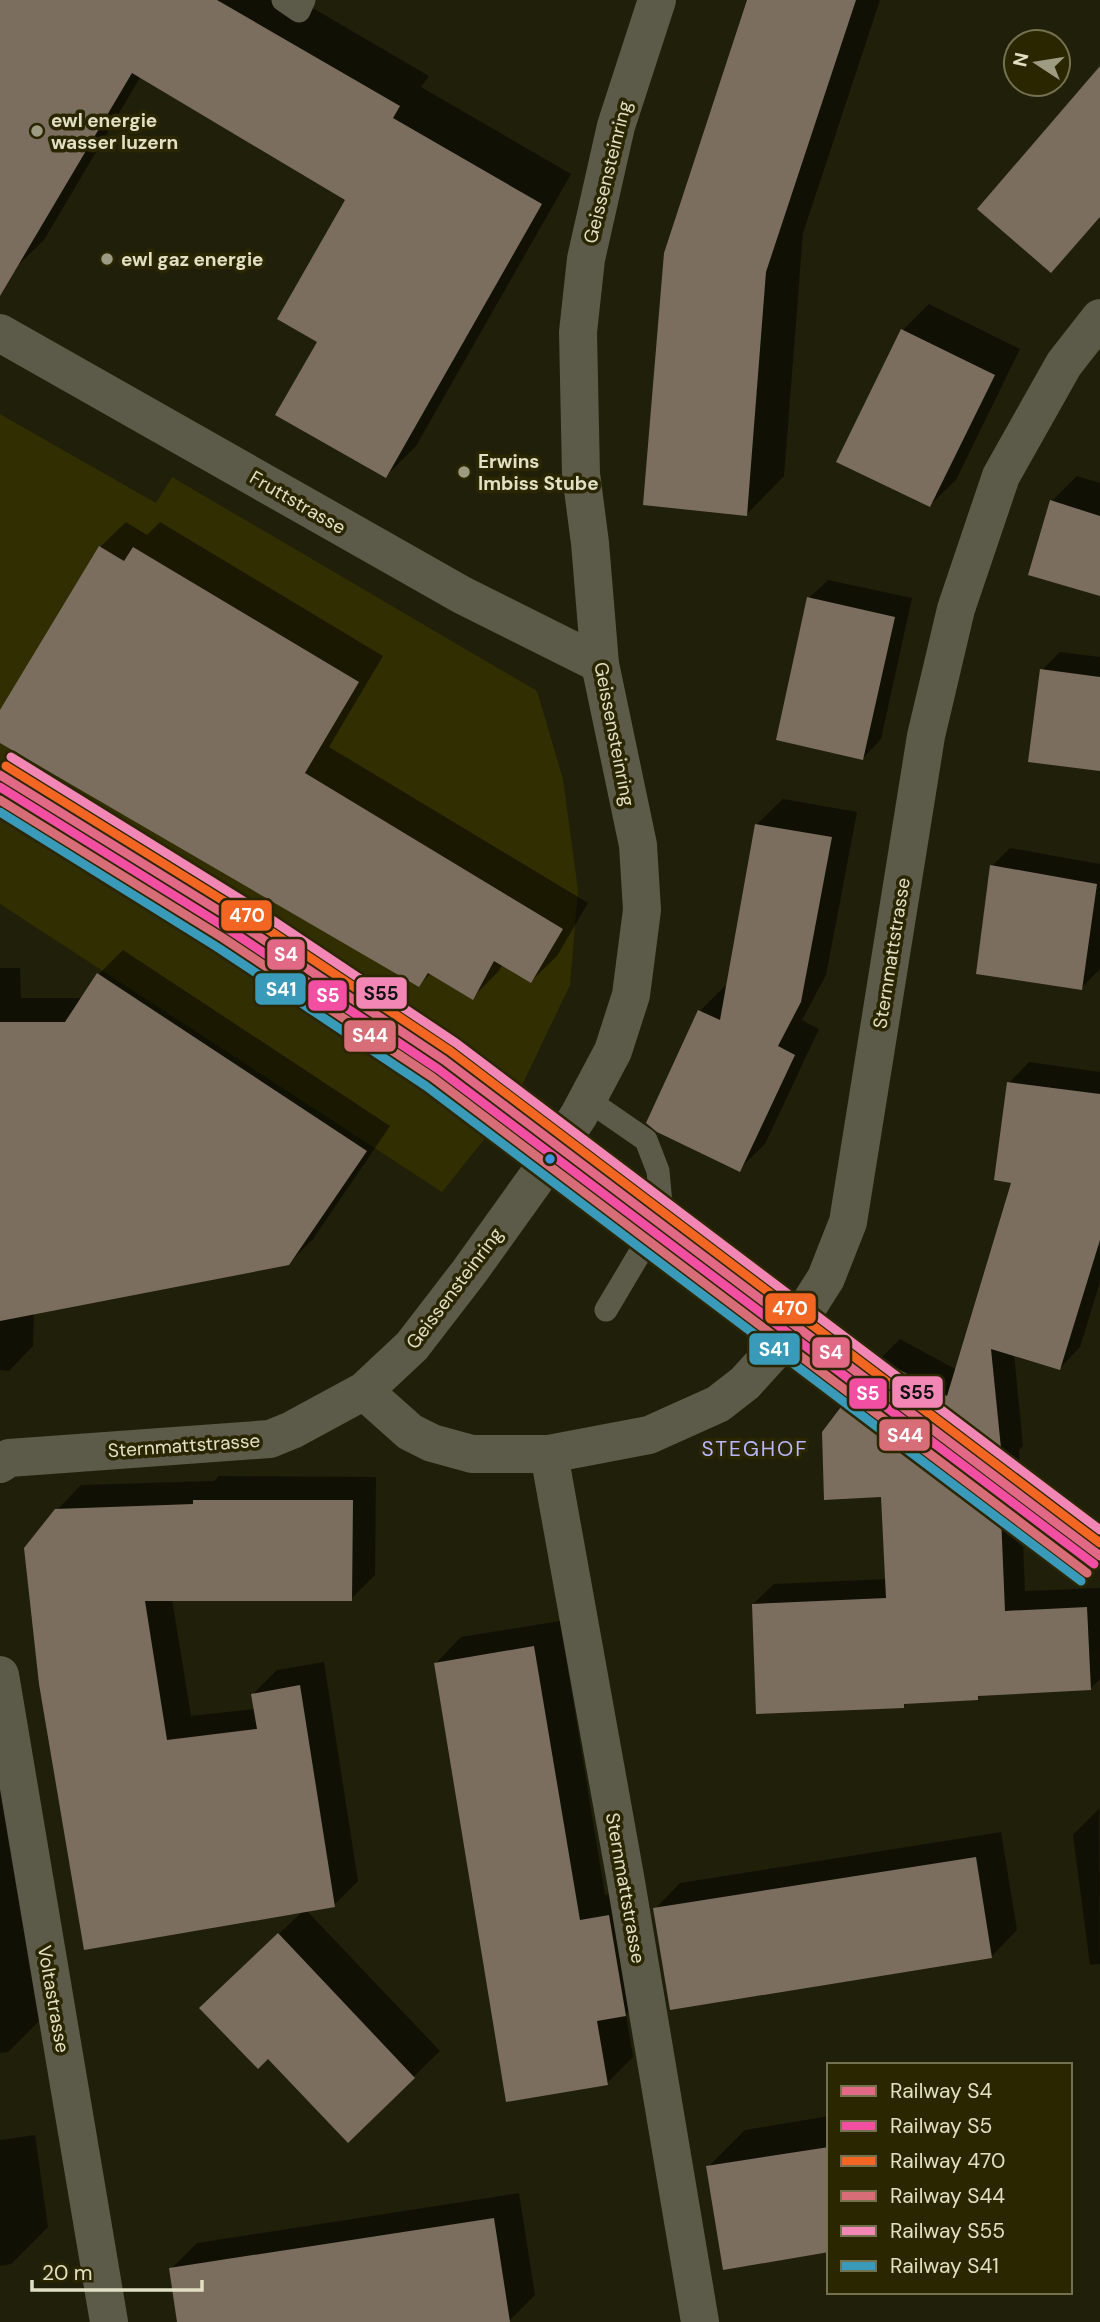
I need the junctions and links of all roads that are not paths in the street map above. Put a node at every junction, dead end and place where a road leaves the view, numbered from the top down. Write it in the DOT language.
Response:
graph roads {
  1 [pos="283,0"];
  2 [pos="304,0"];
  3 [pos="657,0"];
  4 [pos="1100,318"];
  5 [pos="0,333"];
  6 [pos="600,664"];
  7 [pos="588,1100"];
  8 [pos="606,1310"];
  9 [pos="364,1391"];
  10 [pos="549,1454"];
  11 [pos="0,1464"];
  12 [pos="0,1675"];
  13 [pos="109,2322"];
  14 [pos="700,2322"];
  1 -- 2 [label="lane"];
  3 -- 6 [label="street, Geissensteinring"];
  4 -- 10 [label="street, Sternmattstrasse"];
  5 -- 6 [label="street, Fruttstrasse"];
  6 -- 7 [label="street, Geissensteinring"];
  7 -- 8 [label="lane"];
  7 -- 9 [label="street, Geissensteinring"];
  9 -- 10 [label="street, Sternmattstrasse"];
  9 -- 11 [label="street, Sternmattstrasse"];
  10 -- 14 [label="street, Sternmattstrasse"];
  12 -- 13 [label="street, Voltastrasse"];
}
